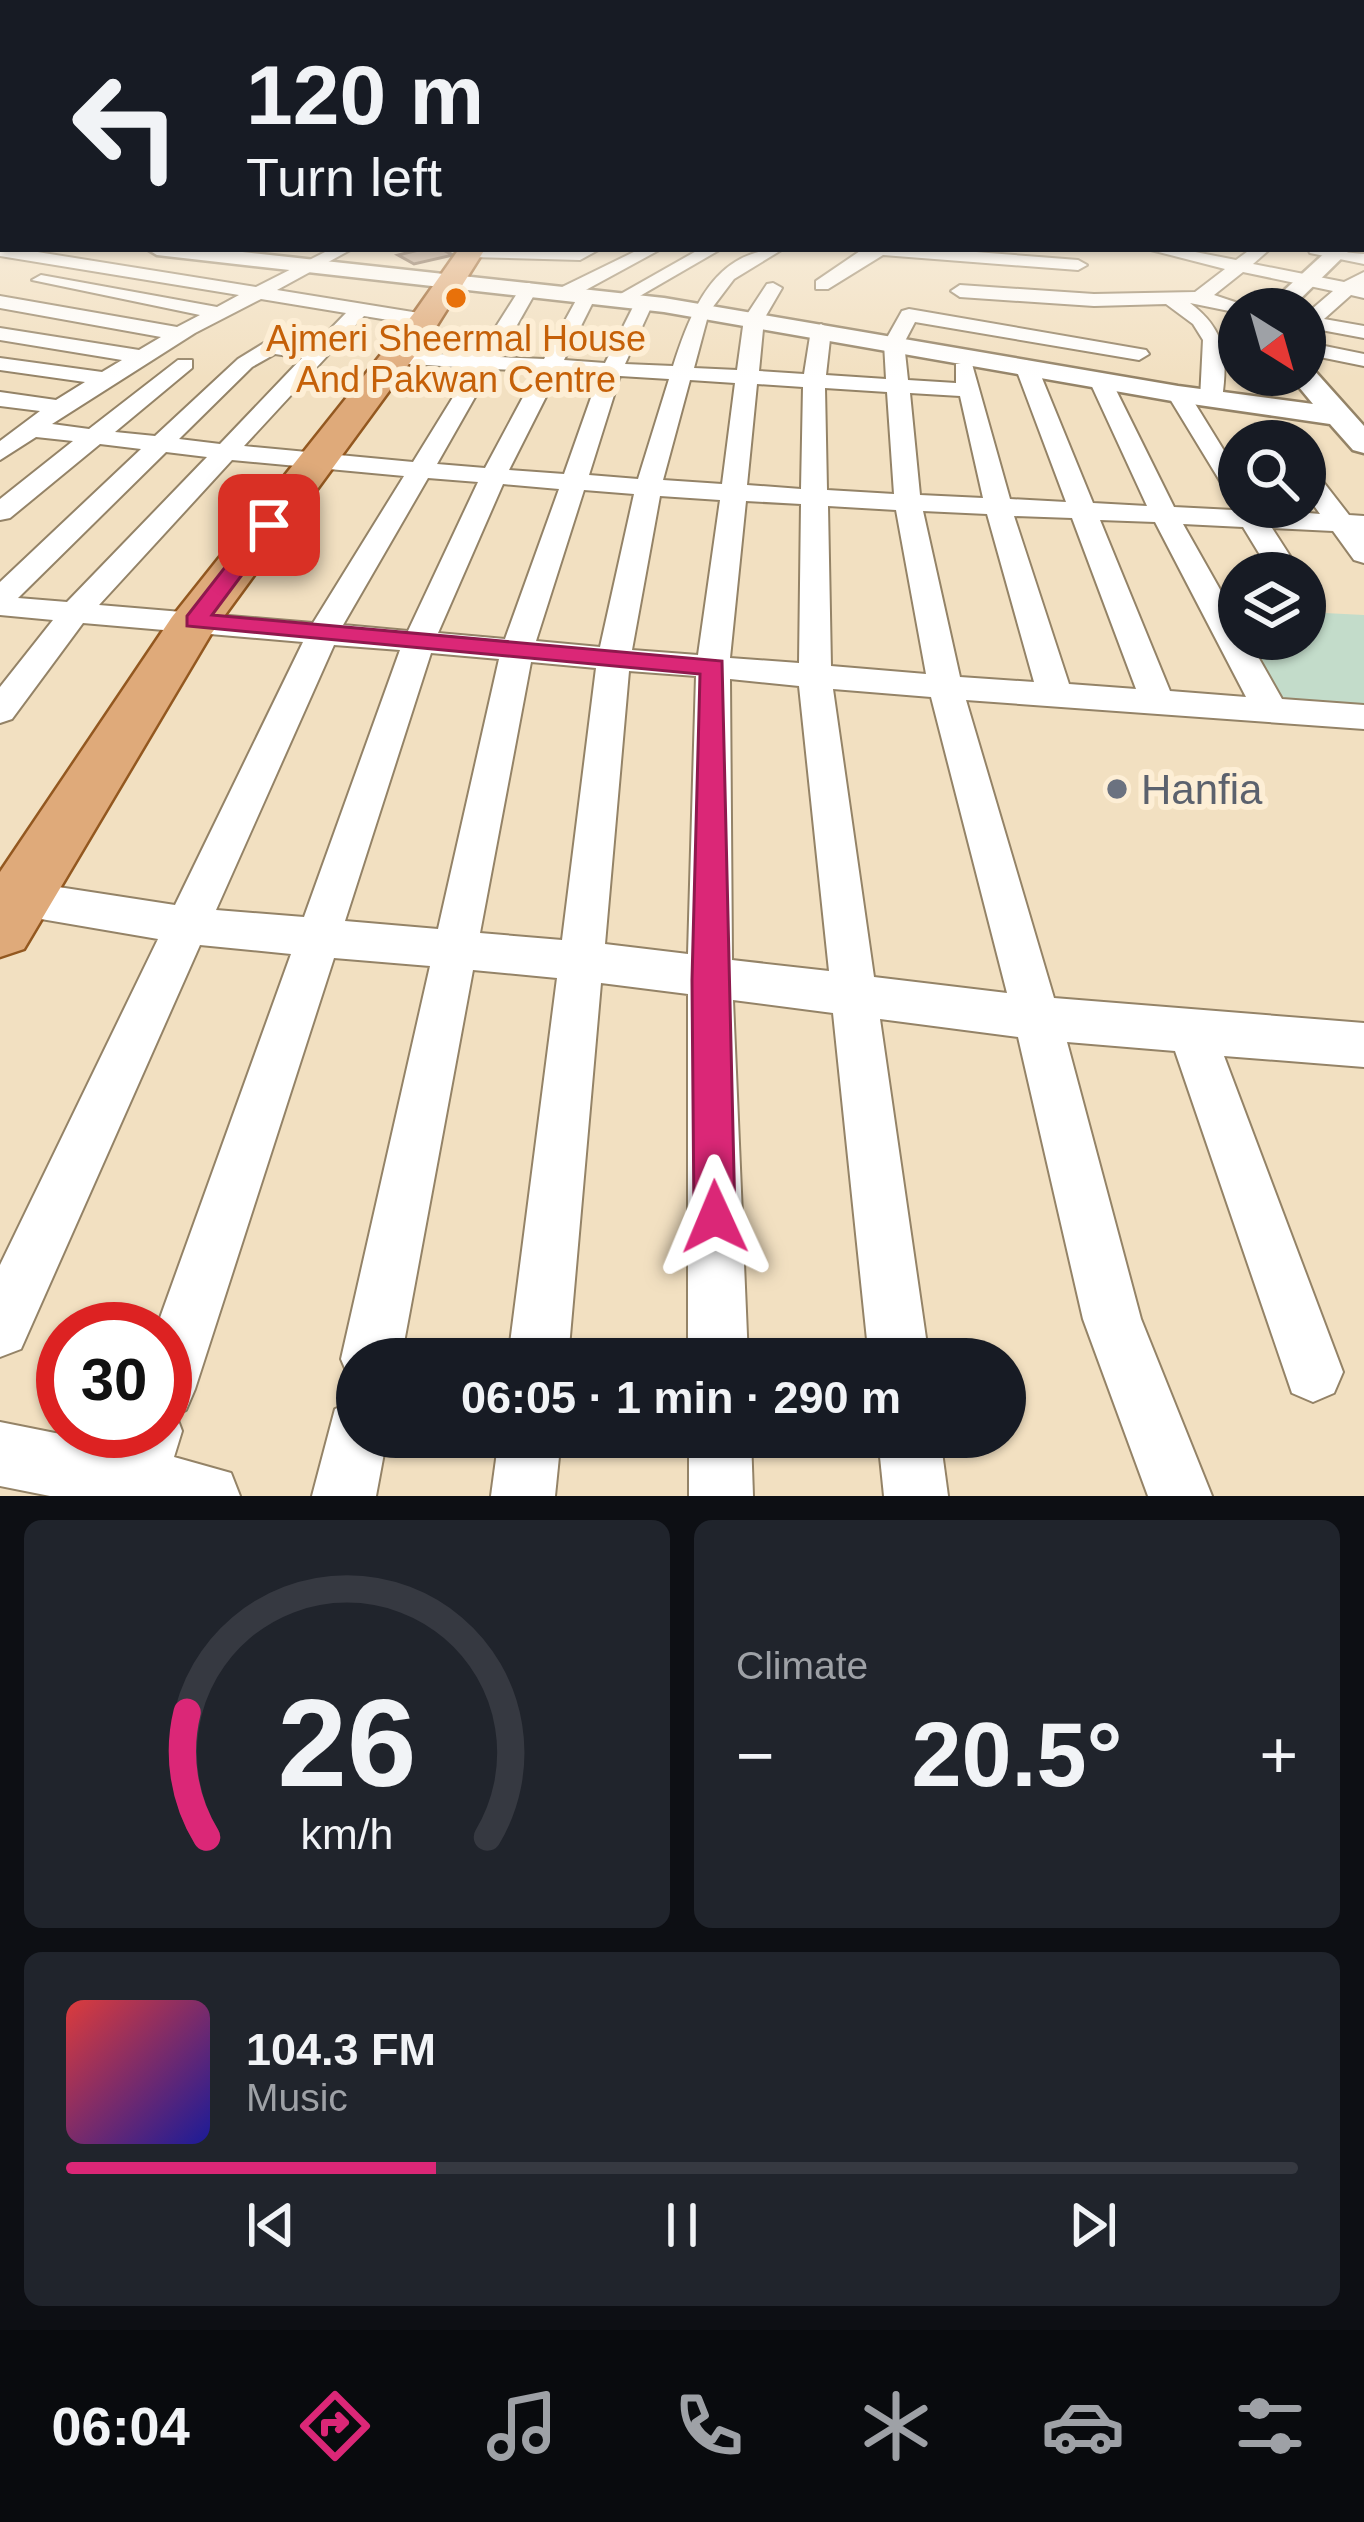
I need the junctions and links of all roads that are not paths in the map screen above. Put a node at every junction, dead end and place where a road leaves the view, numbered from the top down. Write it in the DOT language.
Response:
graph roads {
  1 [pos="13,252"];
  2 [pos="104,252"];
  3 [pos="183,252"];
  4 [pos="335,252"];
  5 [pos="587,252"];
  6 [pos="648,252"];
  7 [pos="708,252"];
  8 [pos="770,252"];
  9 [pos="871,252"];
  10 [pos="881,252"];
  11 [pos="1195,252"];
  12 [pos="1258,252"];
  13 [pos="1074,257"];
  14 [pos="977,258"];
  15 [pos="1325,259"];
  16 [pos="1364,259"];
  17 [pos="80,262"];
  18 [pos="1241,265"];
  19 [pos="312,267"];
  20 [pos="454,276"];
  21 [pos="38,279"];
  22 [pos="822,285"];
  23 [pos="529,288"];
  24 [pos="773,288"];
  25 [pos="1297,288"];
  26 [pos="1356,290"];
  27 [pos="264,291"];
  28 [pos="960,291"];
  29 [pos="576,294"];
  30 [pos="1028,296"];
  31 [pos="1200,297"];
  32 [pos="0,298"];
  33 [pos="1172,299"];
  34 [pos="1134,300"];
  35 [pos="632,301"];
  36 [pos="1218,302"];
  37 [pos="361,308"];
  38 [pos="1326,310"];
  39 [pos="700,311"];
  40 [pos="220,313"];
  41 [pos="1098,313"];
  42 [pos="754,319"];
  43 [pos="950,322"];
  44 [pos="1326,324"];
  45 [pos="1360,328"];
  46 [pos="821,330"];
  47 [pos="0,334"];
  48 [pos="180,334"];
  49 [pos="1024,334"];
  50 [pos="324,339"];
  51 [pos="1145,340"];
  52 [pos="894,343"];
  53 [pos="1326,353"];
  54 [pos="960,354"];
  55 [pos="397,357"];
  56 [pos="142,358"];
  57 [pos="1356,359"];
  58 [pos="482,362"];
  59 [pos="0,364"];
  60 [pos="185,364"];
  61 [pos="549,365"];
  62 [pos="1026,366"];
  63 [pos="611,369"];
  64 [pos="679,373"];
  65 [pos="748,377"];
  66 [pos="106,379"];
  67 [pos="814,381"];
  68 [pos="1113,382"];
  69 [pos="898,386"];
  70 [pos="969,390"];
  71 [pos="1178,394"];
  72 [pos="1326,395"];
  73 [pos="0,399"];
  74 [pos="1211,399"];
  75 [pos="60,407"];
  76 [pos="1351,417"];
  77 [pos="89,437"];
  78 [pos="12,441"];
  79 [pos="1364,444"];
  80 [pos="156,445"];
  81 [pos="228,453"];
  82 [pos="318,460"];
  83 [pos="1218,462"];
  84 [pos="423,468"];
  85 [pos="494,473"];
  86 [pos="575,479"];
  87 [pos="649,484"];
  88 [pos="731,490"];
  89 [pos="814,496"];
  90 [pos="1326,497"];
  91 [pos="908,502"];
  92 [pos="998,506"];
  93 [pos="1081,510"];
  94 [pos="1218,510"];
  95 [pos="0,512"];
  96 [pos="1164,514"];
  97 [pos="1352,524"];
  98 [pos="1364,554"];
  99 [pos="0,603"];
  100 [pos="75,612"];
  101 [pos="195,621"];
  102 [pos="323,633"];
  103 [pos="419,641"];
  104 [pos="517,650"];
  105 [pos="614,658"];
  106 [pos="713,667"];
  107 [pos="815,676"];
  108 [pos="945,687"];
  109 [pos="1055,695"];
  110 [pos="1158,703"];
  111 [pos="0,711"];
  112 [pos="1271,711"];
  113 [pos="1364,717"];
  114 [pos="7,907"];
  115 [pos="190,926"];
  116 [pos="320,937"];
  117 [pos="454,947"];
  118 [pos="582,961"];
  119 [pos="710,980"];
  120 [pos="854,994"];
  121 [pos="1037,1018"];
  122 [pos="1191,1030"];
  123 [pos="1364,1045"];
  124 [pos="192,1310"];
  125 [pos="0,1328"];
  126 [pos="375,1338"];
  127 [pos="540,1338"];
  128 [pos="718,1338"];
  129 [pos="896,1338"];
  130 [pos="1313,1372"];
  131 [pos="0,1454"];
  132 [pos="352,1458"];
  133 [pos="528,1458"];
  134 [pos="720,1458"];
  135 [pos="911,1458"];
  136 [pos="138,1469"];
  137 [pos="208,1496"];
  138 [pos="344,1496"];
  139 [pos="523,1496"];
  140 [pos="721,1496"];
  141 [pos="916,1496"];
  142 [pos="1180,1496"];
  1 -- 17 [label="street"];
  2 -- 17 [label="street"];
  3 -- 19 [label="street"];
  4 -- 19 [label="street"];
  5 -- 20 [label="street"];
  6 -- 29 [label="street"];
  7 -- 35 [label="street"];
  8 -- 39 [label="street"];
  9 -- 22 [label="street"];
  10 -- 14 [label="street"];
  11 -- 18 [label="street"];
  12 -- 18 [label="street"];
  13 -- 14 [label="street"];
  13 -- 41 [label="street"];
  14 -- 28 [label="street"];
  15 -- 16 [label="street"];
  15 -- 18 [label="street"];
  15 -- 25 [label="street"];
  15 -- 26 [label="street"];
  17 -- 21 [label="street"];
  17 -- 27 [label="street"];
  18 -- 31 [label="street"];
  19 -- 20 [label="street"];
  19 -- 27 [label="street"];
  20 -- 23 [label="street"];
  20 -- 37 [label="street"];
  20 -- 55 [label="main road"];
  21 -- 32 [label="street"];
  21 -- 40 [label="street"];
  23 -- 29 [label="street"];
  23 -- 58 [label="street"];
  24 -- 42 [label="street"];
  26 -- 38 [label="street"];
  27 -- 37 [label="street"];
  27 -- 40 [label="street"];
  28 -- 30 [label="street"];
  28 -- 43 [label="street"];
  29 -- 35 [label="street"];
  29 -- 61 [label="street"];
  30 -- 41 [label="street"];
  30 -- 49 [label="street"];
  31 -- 33 [label="street"];
  31 -- 36 [label="street"];
  32 -- 48 [label="street"];
  33 -- 34 [label="street"];
  33 -- 74 [label="street"];
  34 -- 41 [label="street"];
  34 -- 51 [label="street"];
  35 -- 39 [label="street"];
  35 -- 63 [label="street"];
  37 -- 50 [label="street"];
  39 -- 42 [label="street"];
  39 -- 64 [label="street"];
  40 -- 48 [label="street"];
  42 -- 46 [label="street"];
  42 -- 65 [label="street"];
  43 -- 49 [label="street"];
  43 -- 52 [label="street"];
  44 -- 45 [label="street"];
  45 -- 57 [label="street"];
  46 -- 52 [label="street"];
  46 -- 67 [label="street"];
  47 -- 56 [label="street"];
  48 -- 56 [label="street"];
  49 -- 51 [label="street"];
  50 -- 80 [label="street"];
  50 -- 81 [label="street"];
  51 -- 68 [label="street"];
  52 -- 54 [label="street"];
  52 -- 69 [label="street"];
  53 -- 57 [label="street"];
  54 -- 62 [label="street"];
  54 -- 70 [label="street"];
  55 -- 58 [label="street"];
  55 -- 82 [label="main road"];
  56 -- 66 [label="street"];
  58 -- 61 [label="street"];
  58 -- 84 [label="street"];
  59 -- 66 [label="street"];
  60 -- 77 [label="street"];
  61 -- 63 [label="street"];
  61 -- 85 [label="street"];
  62 -- 68 [label="street"];
  62 -- 93 [label="street"];
  63 -- 64 [label="street"];
  63 -- 86 [label="street"];
  64 -- 65 [label="street"];
  64 -- 87 [label="street"];
  65 -- 67 [label="street"];
  65 -- 88 [label="street"];
  66 -- 75 [label="street"];
  67 -- 69 [label="street"];
  67 -- 89 [label="street"];
  68 -- 71 [label="street"];
  68 -- 96 [label="street"];
  69 -- 70 [label="street"];
  69 -- 91 [label="street"];
  70 -- 92 [label="street"];
  71 -- 74 [label="street"];
  71 -- 83 [label="street"];
  72 -- 76 [label="street"];
  73 -- 75 [label="street"];
  74 -- 76 [label="street"];
  75 -- 78 [label="street"];
  76 -- 79 [label="street"];
  77 -- 78 [label="street"];
  77 -- 80 [label="street"];
  77 -- 95 [label="street"];
  80 -- 81 [label="street"];
  80 -- 99 [label="street"];
  81 -- 82 [label="street"];
  81 -- 100 [label="street"];
  82 -- 84 [label="street"];
  82 -- 101 [label="main road"];
  84 -- 85 [label="street"];
  84 -- 102 [label="street"];
  85 -- 86 [label="street"];
  85 -- 103 [label="street"];
  86 -- 87 [label="street"];
  86 -- 104 [label="street"];
  87 -- 88 [label="street"];
  87 -- 105 [label="street"];
  88 -- 89 [label="street"];
  88 -- 106 [label="street"];
  89 -- 91 [label="street"];
  89 -- 107 [label="street"];
  90 -- 97 [label="street"];
  91 -- 92 [label="street"];
  91 -- 108 [label="street"];
  92 -- 93 [label="street"];
  92 -- 109 [label="street"];
  93 -- 96 [label="street"];
  93 -- 110 [label="street"];
  94 -- 96 [label="street"];
  96 -- 112 [label="street"];
  97 -- 98 [label="street"];
  99 -- 100 [label="street"];
  100 -- 101 [label="street"];
  100 -- 111 [label="street"];
  101 -- 102 [label="street"];
  101 -- 114 [label="main road"];
  102 -- 103 [label="street"];
  102 -- 115 [label="street"];
  103 -- 104 [label="street"];
  103 -- 116 [label="street"];
  104 -- 105 [label="street"];
  104 -- 117 [label="street"];
  105 -- 106 [label="street"];
  105 -- 118 [label="street"];
  106 -- 107 [label="street"];
  106 -- 119 [label="street"];
  107 -- 108 [label="street"];
  107 -- 120 [label="street"];
  108 -- 109 [label="street"];
  108 -- 121 [label="street"];
  109 -- 110 [label="street"];
  110 -- 112 [label="street"];
  112 -- 113 [label="street"];
  114 -- 115 [label="street"];
  115 -- 116 [label="street"];
  115 -- 125 [label="street"];
  116 -- 117 [label="street"];
  116 -- 124 [label="street"];
  117 -- 118 [label="street"];
  117 -- 126 [label="street"];
  118 -- 119 [label="street"];
  118 -- 127 [label="street"];
  119 -- 120 [label="street"];
  119 -- 128 [label="street"];
  120 -- 121 [label="street"];
  120 -- 129 [label="street"];
  121 -- 122 [label="street"];
  121 -- 142 [label="street"];
  122 -- 123 [label="street"];
  122 -- 130 [label="street"];
  131 -- 136 [label="street"];
  132 -- 138 [label="street"];
  133 -- 139 [label="street"];
  134 -- 140 [label="street"];
  135 -- 141 [label="street"];
  136 -- 137 [label="street"];
}
